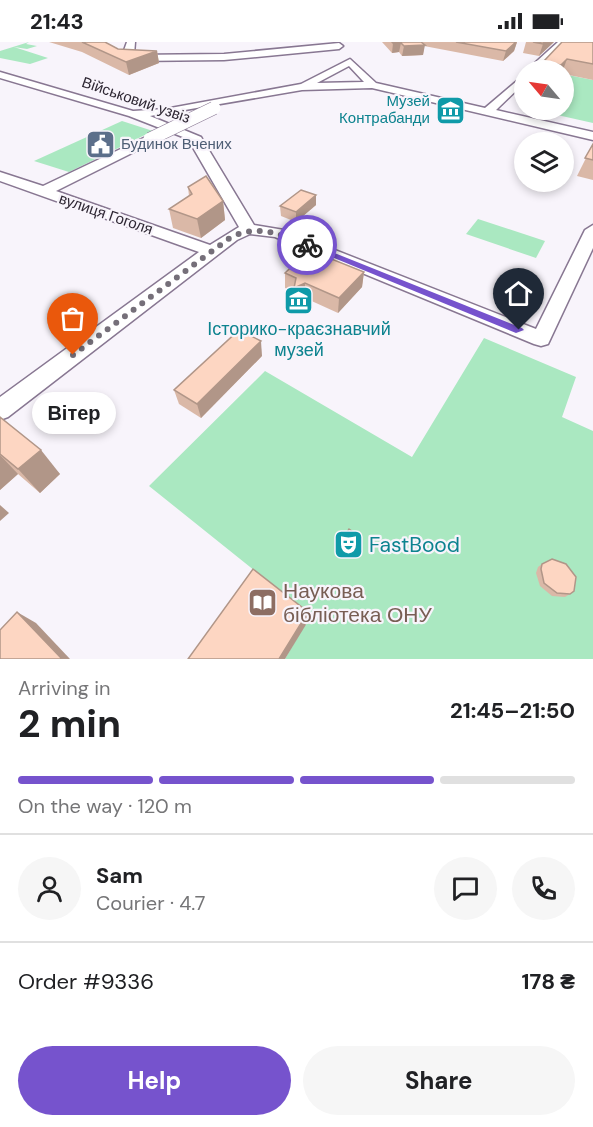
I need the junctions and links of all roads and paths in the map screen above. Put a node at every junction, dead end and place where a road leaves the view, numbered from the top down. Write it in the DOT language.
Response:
graph roads {
  1 [pos="131,42"];
  2 [pos="564,42"];
  3 [pos="338,44"];
  4 [pos="543,60"];
  5 [pos="350,62"];
  6 [pos="0,75"];
  7 [pos="372,85"];
  8 [pos="302,87"];
  9 [pos="514,87"];
  10 [pos="488,111"];
  11 [pos="133,114"];
  12 [pos="593,136"];
  13 [pos="0,176"];
  14 [pos="44,192"];
  15 [pos="248,229"];
  16 [pos="593,230"];
  17 [pos="212,251"];
  18 [pos="0,410"];
  1 -- 3 [label="street"];
  2 -- 4 [label="street"];
  3 -- 5 [label="street"];
  5 -- 7 [label="street"];
  5 -- 8 [label="street"];
  6 -- 11 [label="street, Військовий узвіз"];
  7 -- 8 [label="street"];
  7 -- 10 [label="street"];
  8 -- 11 [label="street"];
  8 -- 14 [label="street, bridge"];
  9 -- 10 [label="street"];
  10 -- 12 [label="street"];
  11 -- 15 [label="street, Військовий узвіз"];
  13 -- 14 [label="street, вулиця Гоголя"];
  14 -- 17 [label="street, вулиця Гоголя"];
  15 -- 16 [label="street"];
  15 -- 17 [label="street"];
  17 -- 18 [label="street"];
}
